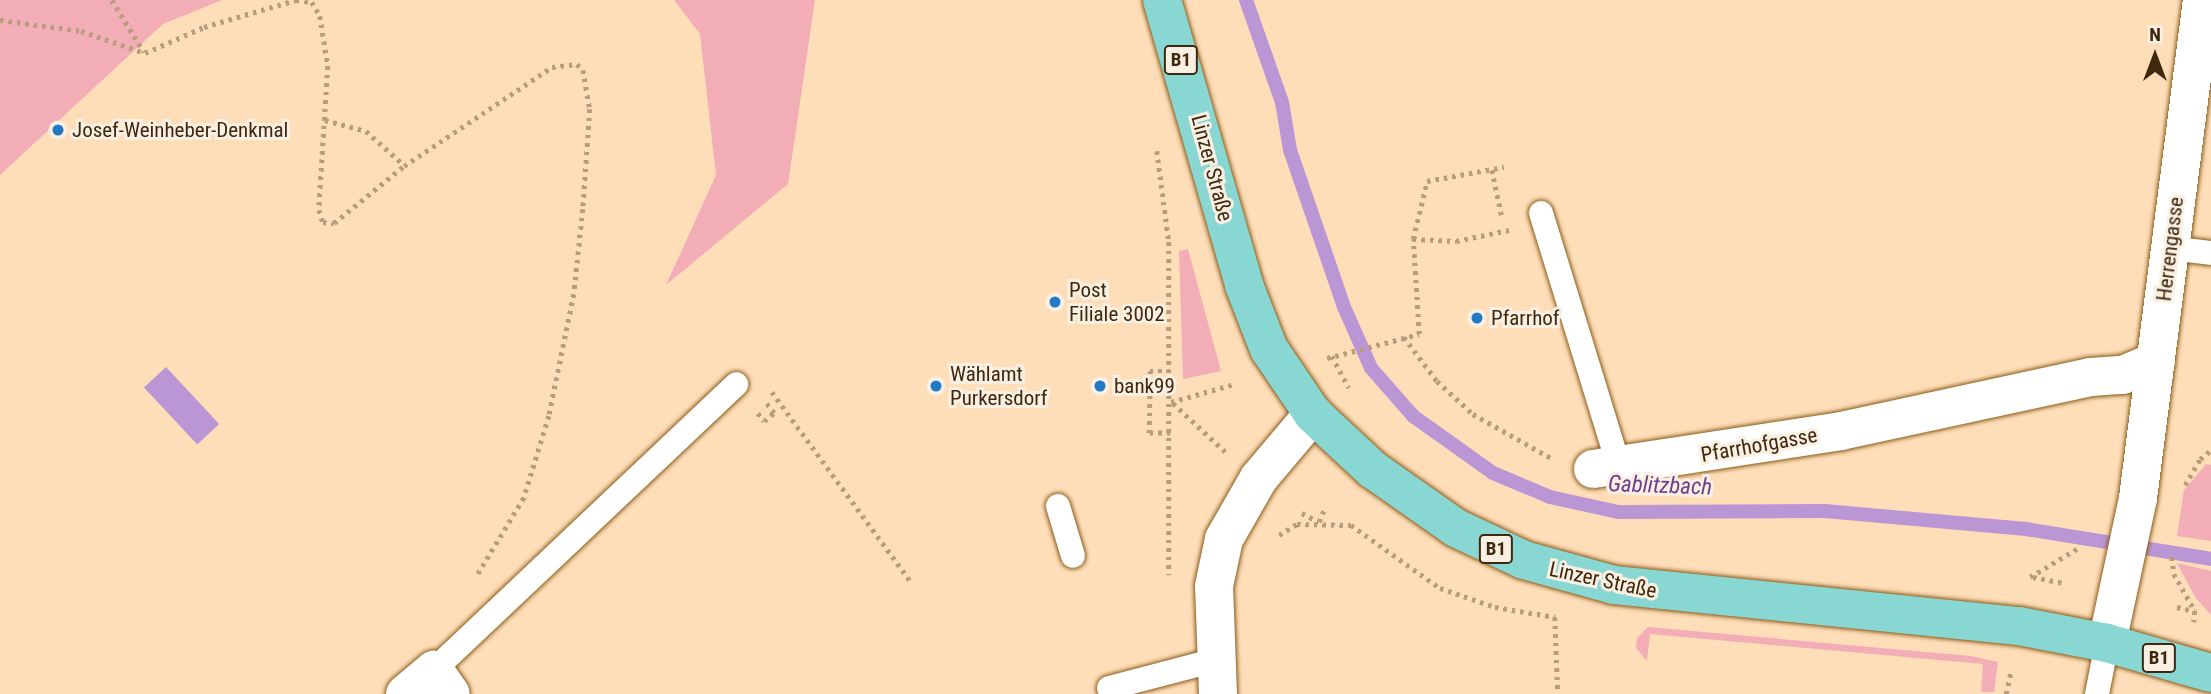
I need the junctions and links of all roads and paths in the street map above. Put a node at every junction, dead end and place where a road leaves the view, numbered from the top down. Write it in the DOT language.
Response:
graph roads {
  1 [pos="112,0"];
  2 [pos="1162,0"];
  3 [pos="2202,0"];
  4 [pos="0,20"];
  5 [pos="145,53"];
  6 [pos="325,120"];
  7 [pos="404,166"];
  8 [pos="1504,167"];
  9 [pos="1492,170"];
  10 [pos="1543,218"];
  11 [pos="1505,230"];
  12 [pos="1413,239"];
  13 [pos="1169,242"];
  14 [pos="2170,248"];
  15 [pos="2211,253"];
  16 [pos="1403,336"];
  17 [pos="1332,356"];
  18 [pos="1324,359"];
  19 [pos="2156,361"];
  20 [pos="1171,371"];
  21 [pos="736,384"];
  22 [pos="1234,384"];
  23 [pos="1349,388"];
  24 [pos="1171,402"];
  25 [pos="1313,414"];
  26 [pos="793,418"];
  27 [pos="1170,433"];
  28 [pos="2211,450"];
  29 [pos="1226,452"];
  30 [pos="1606,468"];
  31 [pos="2180,494"];
  32 [pos="1058,506"];
  33 [pos="1169,506"];
  34 [pos="1325,507"];
  35 [pos="1302,513"];
  36 [pos="1319,522"];
  37 [pos="1274,540"];
  38 [pos="2075,554"];
  39 [pos="1073,556"];
  40 [pos="479,573"];
  41 [pos="2174,573"];
  42 [pos="2030,577"];
  43 [pos="911,582"];
  44 [pos="2063,583"];
  45 [pos="2029,584"];
  46 [pos="2177,607"];
  47 [pos="2195,611"];
  48 [pos="2194,627"];
  49 [pos="2107,643"];
  50 [pos="2012,662"];
  51 [pos="2211,673"];
  52 [pos="1217,677"];
  53 [pos="442,682"];
  54 [pos="1109,688"];
  55 [pos="405,694"];
  56 [pos="1558,694"];
  57 [pos="2006,694"];
  58 [pos="2097,694"];
  1 -- 5 [label="path"];
  2 -- 25 [label="main road, Linzer Straße / B1"];
  3 -- 14 [label="street, Herrengasse"];
  4 -- 5 [label="path"];
  5 -- 6 [label="path"];
  6 -- 7 [label="path"];
  6 -- 7 [label="path"];
  7 -- 40 [label="path"];
  8 -- 9 [label="path"];
  9 -- 11 [label="path"];
  9 -- 12 [label="path"];
  10 -- 11 [label="path"];
  10 -- 30 [label="lane"];
  11 -- 12 [label="path"];
  12 -- 16 [label="path"];
  13 -- 20 [label="path"];
  14 -- 15 [label="lane"];
  14 -- 19 [label="street, Herrengasse"];
  16 -- 17 [label="path"];
  16 -- 30 [label="path"];
  17 -- 18 [label="path"];
  17 -- 23 [label="path"];
  19 -- 30 [label="street, Pfarrhofgasse"];
  19 -- 49 [label="street, Herrengasse"];
  20 -- 24 [label="path"];
  20 -- 27 [label="path"];
  21 -- 53 [label="lane"];
  22 -- 24 [label="path"];
  24 -- 27 [label="path"];
  24 -- 29 [label="path"];
  25 -- 49 [label="main road, Linzer Straße / B1"];
  25 -- 52 [label="street"];
  26 -- 43 [label="path"];
  27 -- 33 [label="path"];
  28 -- 31 [label="path"];
  32 -- 39 [label="lane"];
  34 -- 36 [label="path"];
  35 -- 36 [label="path"];
  36 -- 37 [label="path"];
  36 -- 56 [label="path"];
  38 -- 42 [label="path"];
  41 -- 47 [label="path"];
  42 -- 44 [label="path"];
  42 -- 45 [label="path"];
  46 -- 47 [label="path"];
  47 -- 48 [label="path"];
  49 -- 51 [label="main road, Linzer Straße / B1"];
  49 -- 58 [label="lane"];
  50 -- 57 [label="path"];
  52 -- 54 [label="lane"];
  53 -- 55 [label="street"];
}
